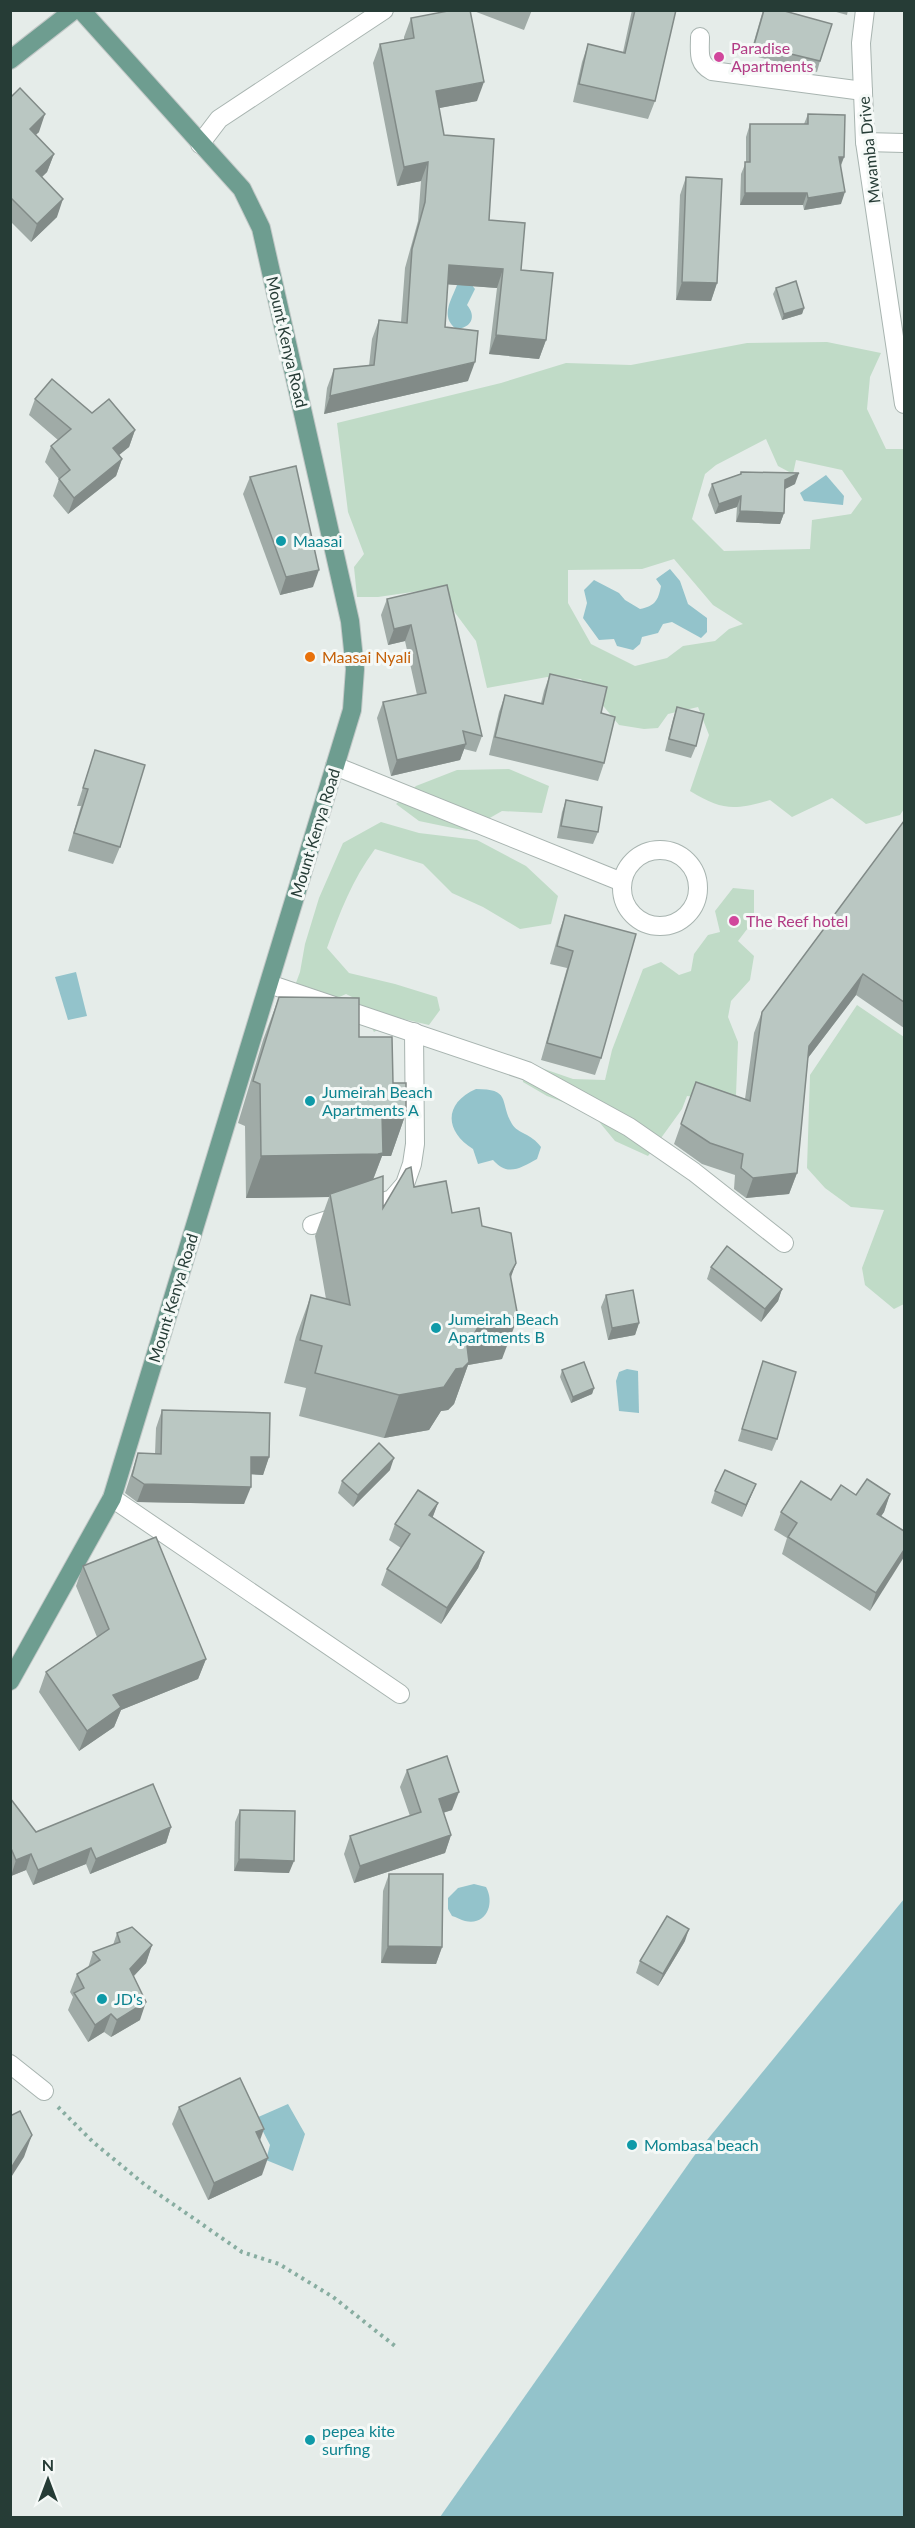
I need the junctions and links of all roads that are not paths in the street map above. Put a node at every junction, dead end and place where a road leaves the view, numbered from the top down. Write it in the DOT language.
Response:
graph roads {
  1 [pos="74,10"];
  2 [pos="81,10"];
  3 [pos="384,10"];
  4 [pos="865,10"];
  5 [pos="700,36"];
  6 [pos="10,60"];
  7 [pos="863,91"];
  8 [pos="865,142"];
  9 [pos="904,143"];
  10 [pos="200,144"];
  11 [pos="904,404"];
  12 [pos="335,766"];
  13 [pos="622,882"];
  14 [pos="269,984"];
  15 [pos="414,1032"];
  16 [pos="312,1225"];
  17 [pos="784,1243"];
  18 [pos="112,1498"];
  19 [pos="10,1681"];
  20 [pos="400,1694"];
  21 [pos="10,2064"];
  22 [pos="44,2091"];
  1 -- 6 [label="main road"];
  2 -- 10 [label="main road, Mount Kenya Road"];
  3 -- 10 [label="street"];
  4 -- 7 [label="street, Mwamba Drive"];
  5 -- 7 [label="street"];
  7 -- 8 [label="street, Mwamba Drive"];
  8 -- 9 [label="street"];
  8 -- 11 [label="street, Mwamba Drive"];
  10 -- 12 [label="main road, Mount Kenya Road"];
  12 -- 13 [label="street"];
  12 -- 14 [label="main road, Mount Kenya Road"];
  13 -- 13 [label="street"];
  14 -- 15 [label="street"];
  14 -- 18 [label="main road, Mount Kenya Road"];
  15 -- 16 [label="street"];
  15 -- 17 [label="street"];
  18 -- 19 [label="main road, Mount Kenya Road"];
  18 -- 20 [label="street"];
  21 -- 22 [label="street"];
}
